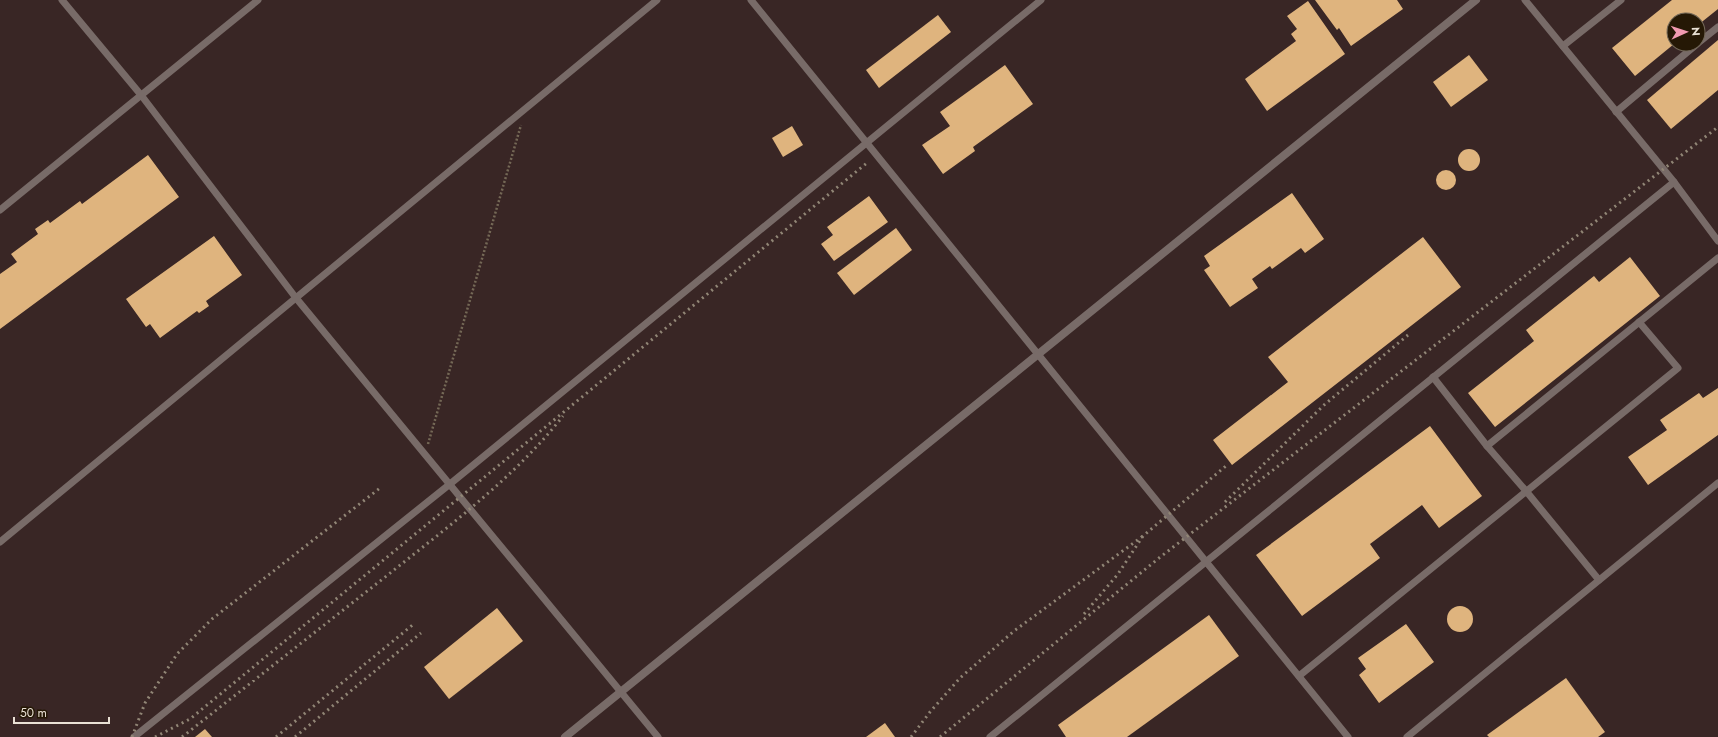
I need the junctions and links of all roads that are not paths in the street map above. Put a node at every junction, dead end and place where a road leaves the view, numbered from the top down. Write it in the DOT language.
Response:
graph roads {
  1 [pos="62,0"];
  2 [pos="258,0"];
  3 [pos="657,0"];
  4 [pos="751,0"];
  5 [pos="1041,0"];
  6 [pos="1476,0"];
  7 [pos="1525,0"];
  8 [pos="1621,0"];
  9 [pos="1718,27"];
  10 [pos="1706,37"];
  11 [pos="1563,46"];
  12 [pos="1688,52"];
  13 [pos="141,95"];
  14 [pos="1616,112"];
  15 [pos="866,142"];
  16 [pos="1674,182"];
  17 [pos="0,210"];
  18 [pos="1718,240"];
  19 [pos="1718,258"];
  20 [pos="296,298"];
  21 [pos="1639,322"];
  22 [pos="1038,355"];
  23 [pos="1433,377"];
  24 [pos="1487,446"];
  25 [pos="1718,483"];
  26 [pos="450,484"];
  27 [pos="1526,491"];
  28 [pos="0,542"];
  29 [pos="1206,562"];
  30 [pos="1599,580"];
  31 [pos="1299,676"];
  32 [pos="621,692"];
  33 [pos="134,737"];
  34 [pos="565,737"];
  35 [pos="658,737"];
  36 [pos="990,737"];
  37 [pos="1348,737"];
  38 [pos="1407,737"];
  1 -- 13 [label="lane"];
  2 -- 13 [label="lane"];
  3 -- 20 [label="lane"];
  4 -- 15 [label="lane"];
  5 -- 15 [label="lane"];
  6 -- 22 [label="street"];
  7 -- 11 [label="lane"];
  8 -- 11 [label="lane"];
  9 -- 10 [label="lane"];
  11 -- 14 [label="lane"];
  12 -- 14 [label="lane"];
  13 -- 17 [label="lane"];
  13 -- 20 [label="lane"];
  14 -- 16 [label="lane"];
  15 -- 22 [label="lane"];
  15 -- 26 [label="lane"];
  16 -- 18 [label="lane"];
  16 -- 23 [label="lane"];
  19 -- 21 [label="lane"];
  20 -- 26 [label="lane"];
  20 -- 28 [label="lane"];
  21 -- 24 [label="lane"];
  21 -- 27 [label="lane"];
  22 -- 29 [label="lane"];
  22 -- 32 [label="street"];
  23 -- 24 [label="lane"];
  23 -- 29 [label="lane"];
  24 -- 27 [label="lane"];
  25 -- 30 [label="lane"];
  26 -- 32 [label="lane"];
  26 -- 33 [label="lane"];
  27 -- 30 [label="lane"];
  27 -- 31 [label="lane"];
  29 -- 31 [label="lane"];
  29 -- 36 [label="lane"];
  30 -- 38 [label="lane"];
  31 -- 37 [label="lane"];
  32 -- 34 [label="street"];
  32 -- 35 [label="lane"];
}
